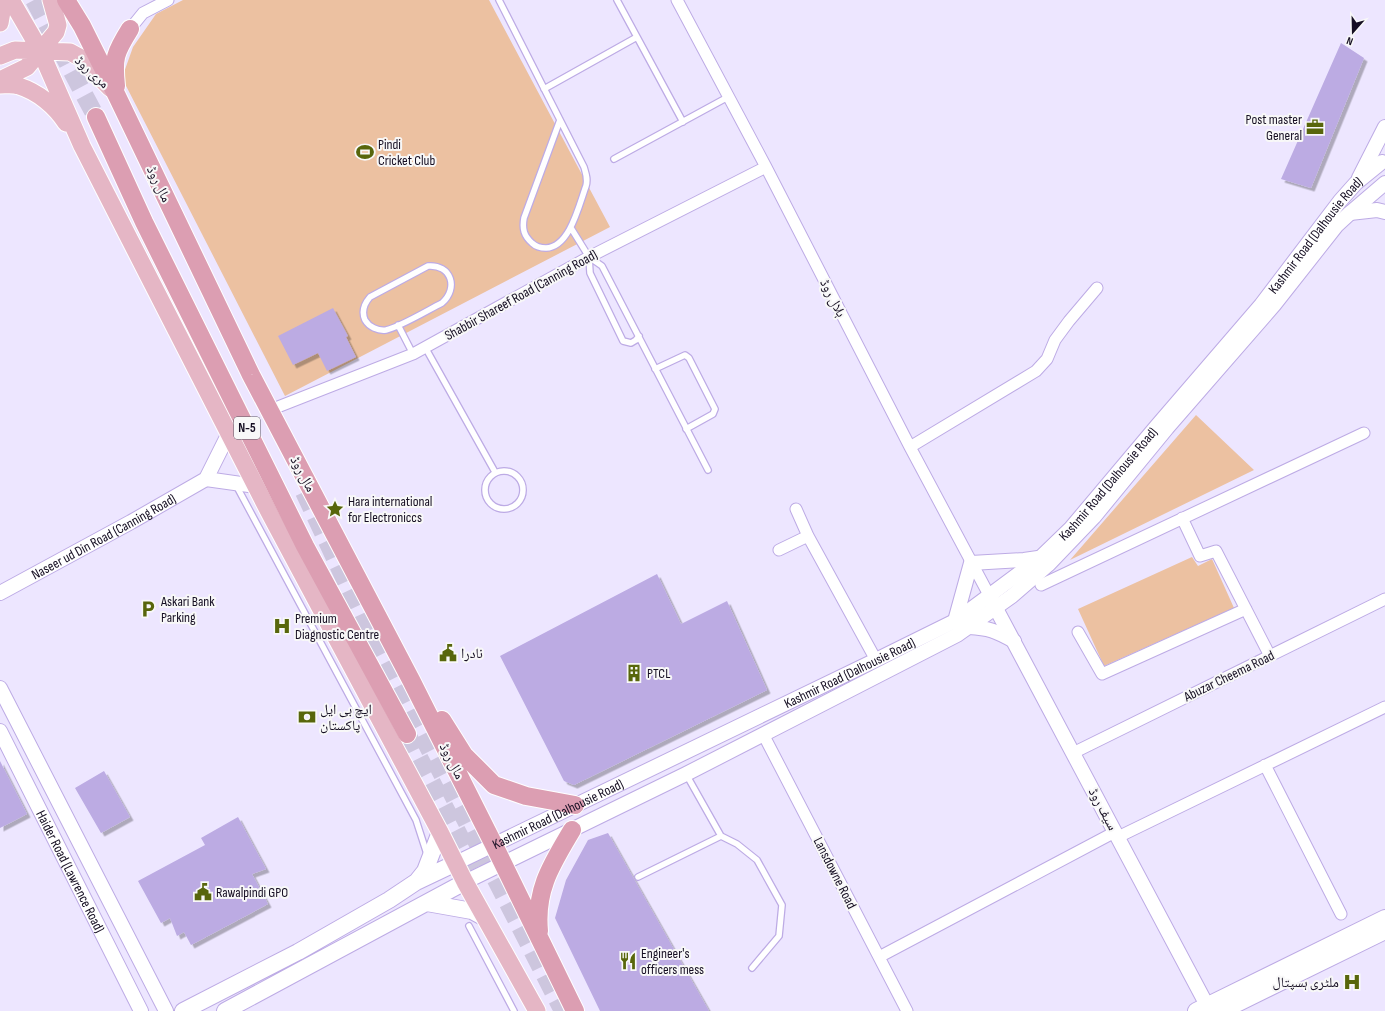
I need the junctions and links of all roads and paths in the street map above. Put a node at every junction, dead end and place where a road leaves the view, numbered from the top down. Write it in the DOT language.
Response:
graph roads {
  1 [pos="4,0"];
  2 [pos="11,0"];
  3 [pos="51,0"];
  4 [pos="66,0"];
  5 [pos="168,0"];
  6 [pos="499,0"];
  7 [pos="617,0"];
  8 [pos="677,0"];
  9 [pos="0,23"];
  10 [pos="130,29"];
  11 [pos="637,37"];
  12 [pos="40,50"];
  13 [pos="0,56"];
  14 [pos="0,80"];
  15 [pos="0,85"];
  16 [pos="544,89"];
  17 [pos="117,96"];
  18 [pos="728,97"];
  19 [pos="96,117"];
  20 [pos="560,120"];
  21 [pos="683,122"];
  22 [pos="1385,127"];
  23 [pos="82,146"];
  24 [pos="614,159"];
  25 [pos="1384,163"];
  26 [pos="766,167"];
  27 [pos="1356,183"];
  28 [pos="1385,183"];
  29 [pos="1385,212"];
  30 [pos="1350,213"];
  31 [pos="571,228"];
  32 [pos="589,257"];
  33 [pos="1097,288"];
  34 [pos="398,325"];
  35 [pos="639,336"];
  36 [pos="425,348"];
  37 [pos="413,354"];
  38 [pos="655,369"];
  39 [pos="270,410"];
  40 [pos="686,428"];
  41 [pos="1364,432"];
  42 [pos="229,433"];
  43 [pos="910,447"];
  44 [pos="708,470"];
  45 [pos="495,472"];
  46 [pos="206,479"];
  47 [pos="235,483"];
  48 [pos="256,486"];
  49 [pos="796,509"];
  50 [pos="1182,518"];
  51 [pos="808,536"];
  52 [pos="779,550"];
  53 [pos="1041,557"];
  54 [pos="971,563"];
  55 [pos="1042,585"];
  56 [pos="0,593"];
  57 [pos="989,595"];
  58 [pos="1385,599"];
  59 [pos="996,608"];
  60 [pos="1246,609"];
  61 [pos="954,621"];
  62 [pos="969,627"];
  63 [pos="1078,632"];
  64 [pos="1014,641"];
  65 [pos="1270,656"];
  66 [pos="876,660"];
  67 [pos="411,680"];
  68 [pos="0,688"];
  69 [pos="1385,707"];
  70 [pos="0,731"];
  71 [pos="407,734"];
  72 [pos="763,734"];
  73 [pos="1073,753"];
  74 [pos="1265,765"];
  75 [pos="686,774"];
  76 [pos="575,805"];
  77 [pos="572,830"];
  78 [pos="440,832"];
  79 [pos="1116,834"];
  80 [pos="721,836"];
  81 [pos="494,845"];
  82 [pos="430,861"];
  83 [pos="456,863"];
  84 [pos="503,863"];
  85 [pos="638,877"];
  86 [pos="416,882"];
  87 [pos="465,882"];
  88 [pos="427,903"];
  89 [pos="1341,914"];
  90 [pos="485,918"];
  91 [pos="1385,918"];
  92 [pos="469,926"];
  93 [pos="1385,931"];
  94 [pos="540,940"];
  95 [pos="879,957"];
  96 [pos="752,968"];
  97 [pos="237,1007"];
  98 [pos="1204,1009"];
  99 [pos="141,1011"];
  100 [pos="166,1011"];
  101 [pos="183,1011"];
  102 [pos="225,1011"];
  103 [pos="514,1011"];
  104 [pos="537,1011"];
  105 [pos="575,1011"];
  106 [pos="907,1011"];
  107 [pos="1222,1011"];
  1 -- 9 [label="main road"];
  2 -- 12 [label="main road"];
  3 -- 12 [label="main road"];
  4 -- 17 [label="highway, مال روڈ / N-5"];
  5 -- 10 [label="street"];
  6 -- 16 [label="lane"];
  7 -- 11 [label="lane"];
  8 -- 18 [label="street, ہلال روڈ"];
  10 -- 17 [label="highway"];
  11 -- 16 [label="lane"];
  11 -- 21 [label="lane"];
  12 -- 13 [label="main road, مری روڈ"];
  12 -- 14 [label="main road"];
  12 -- 17 [label="main road, مری روڈ"];
  12 -- 23 [label="main road"];
  15 -- 23 [label="main road"];
  16 -- 20 [label="lane"];
  17 -- 39 [label="highway, مال روڈ / N-5"];
  18 -- 21 [label="lane"];
  18 -- 26 [label="street, ہلال روڈ"];
  19 -- 71 [label="highway, مال روڈ / N-5"];
  20 -- 31 [label="lane"];
  20 -- 31 [label="lane"];
  21 -- 24 [label="lane"];
  22 -- 27 [label="street"];
  23 -- 42 [label="main road"];
  25 -- 27 [label="street, Kashmir Road (Dalhousie Road)"];
  26 -- 32 [label="street, Shabbir Shareef Road (Canning Road)"];
  26 -- 43 [label="street, ہلال روڈ"];
  27 -- 53 [label="street, Kashmir Road (Dalhousie Road)"];
  28 -- 30 [label="street, Kashmir Road (Dalhousie Road)"];
  29 -- 30 [label="street"];
  30 -- 59 [label="street, Kashmir Road (Dalhousie Road)"];
  31 -- 32 [label="lane"];
  32 -- 35 [label="lane"];
  32 -- 35 [label="lane"];
  32 -- 36 [label="street, Shabbir Shareef Road (Canning Road)"];
  33 -- 43 [label="street"];
  34 -- 34 [label="lane"];
  34 -- 37 [label="lane"];
  35 -- 38 [label="lane"];
  36 -- 37 [label="street, Shabbir Shareef Road (Canning Road)"];
  36 -- 45 [label="lane"];
  37 -- 39 [label="street, Shabbir Shareef Road (Canning Road)"];
  38 -- 40 [label="lane"];
  38 -- 40 [label="lane"];
  39 -- 67 [label="highway, مال روڈ / N-5"];
  40 -- 44 [label="lane"];
  41 -- 50 [label="street"];
  42 -- 46 [label="street"];
  42 -- 48 [label="main road"];
  43 -- 54 [label="street, ہلال روڈ"];
  45 -- 45 [label="lane"];
  46 -- 47 [label="street"];
  46 -- 56 [label="street, Naseer ud Din Road (Canning Road)"];
  47 -- 48 [label="street"];
  47 -- 82 [label="lane"];
  48 -- 78 [label="main road"];
  49 -- 51 [label="street"];
  50 -- 55 [label="street"];
  50 -- 60 [label="street"];
  51 -- 52 [label="street"];
  51 -- 66 [label="street"];
  53 -- 54 [label="street"];
  53 -- 57 [label="street, Kashmir Road (Dalhousie Road)"];
  54 -- 57 [label="street, ہلال روڈ"];
  54 -- 61 [label="street"];
  57 -- 59 [label="street, سیف روڈ"];
  57 -- 61 [label="street, Kashmir Road (Dalhousie Road)"];
  58 -- 65 [label="street, Abuzar Cheema Road"];
  59 -- 62 [label="street, Kashmir Road (Dalhousie Road)"];
  59 -- 64 [label="street, سیف روڈ"];
  60 -- 63 [label="street"];
  60 -- 65 [label="street"];
  61 -- 66 [label="street, Kashmir Road (Dalhousie Road)"];
  62 -- 64 [label="street"];
  62 -- 72 [label="street, Kashmir Road (Dalhousie Road)"];
  64 -- 73 [label="street, سیف روڈ"];
  65 -- 73 [label="street, Abuzar Cheema Road"];
  66 -- 76 [label="street, Kashmir Road (Dalhousie Road)"];
  67 -- 76 [label="highway"];
  67 -- 81 [label="highway, مال روڈ / N-5"];
  68 -- 100 [label="street"];
  69 -- 74 [label="street"];
  70 -- 99 [label="street, Haider Road (Lawrence Road)"];
  72 -- 75 [label="street, Kashmir Road (Dalhousie Road)"];
  72 -- 95 [label="street, Lansdowne Road"];
  73 -- 79 [label="street, سیف روڈ"];
  74 -- 79 [label="street"];
  74 -- 89 [label="street"];
  75 -- 77 [label="street, Kashmir Road (Dalhousie Road)"];
  75 -- 80 [label="lane"];
  76 -- 81 [label="street, Kashmir Road (Dalhousie Road)"];
  77 -- 84 [label="street, Kashmir Road (Dalhousie Road)"];
  77 -- 94 [label="highway"];
  78 -- 82 [label="main road"];
  78 -- 83 [label="main road"];
  79 -- 95 [label="street"];
  79 -- 98 [label="street, سیف روڈ"];
  80 -- 85 [label="lane"];
  80 -- 96 [label="lane"];
  81 -- 83 [label="street, Kashmir Road (Dalhousie Road)"];
  81 -- 84 [label="highway, مال روڈ / N-5"];
  82 -- 86 [label="main road"];
  83 -- 86 [label="main road, Kashmir Road (Dalhousie Road)"];
  83 -- 87 [label="main road"];
  84 -- 87 [label="street, Kashmir Road (Dalhousie Road)"];
  84 -- 94 [label="highway, مال روڈ / N-5"];
  86 -- 101 [label="main road, Kashmir Road (Dalhousie Road)"];
  87 -- 88 [label="main road, Kashmir Road (Dalhousie Road)"];
  87 -- 90 [label="main road"];
  88 -- 90 [label="main road"];
  88 -- 97 [label="main road, Kashmir Road (Dalhousie Road)"];
  90 -- 104 [label="main road"];
  91 -- 98 [label="main road"];
  92 -- 103 [label="lane"];
  93 -- 107 [label="main road"];
  94 -- 105 [label="highway, مال روڈ / N-5"];
  95 -- 106 [label="street, Lansdowne Road"];
  97 -- 102 [label="main road, Kashmir Road (Dalhousie Road)"];
}
